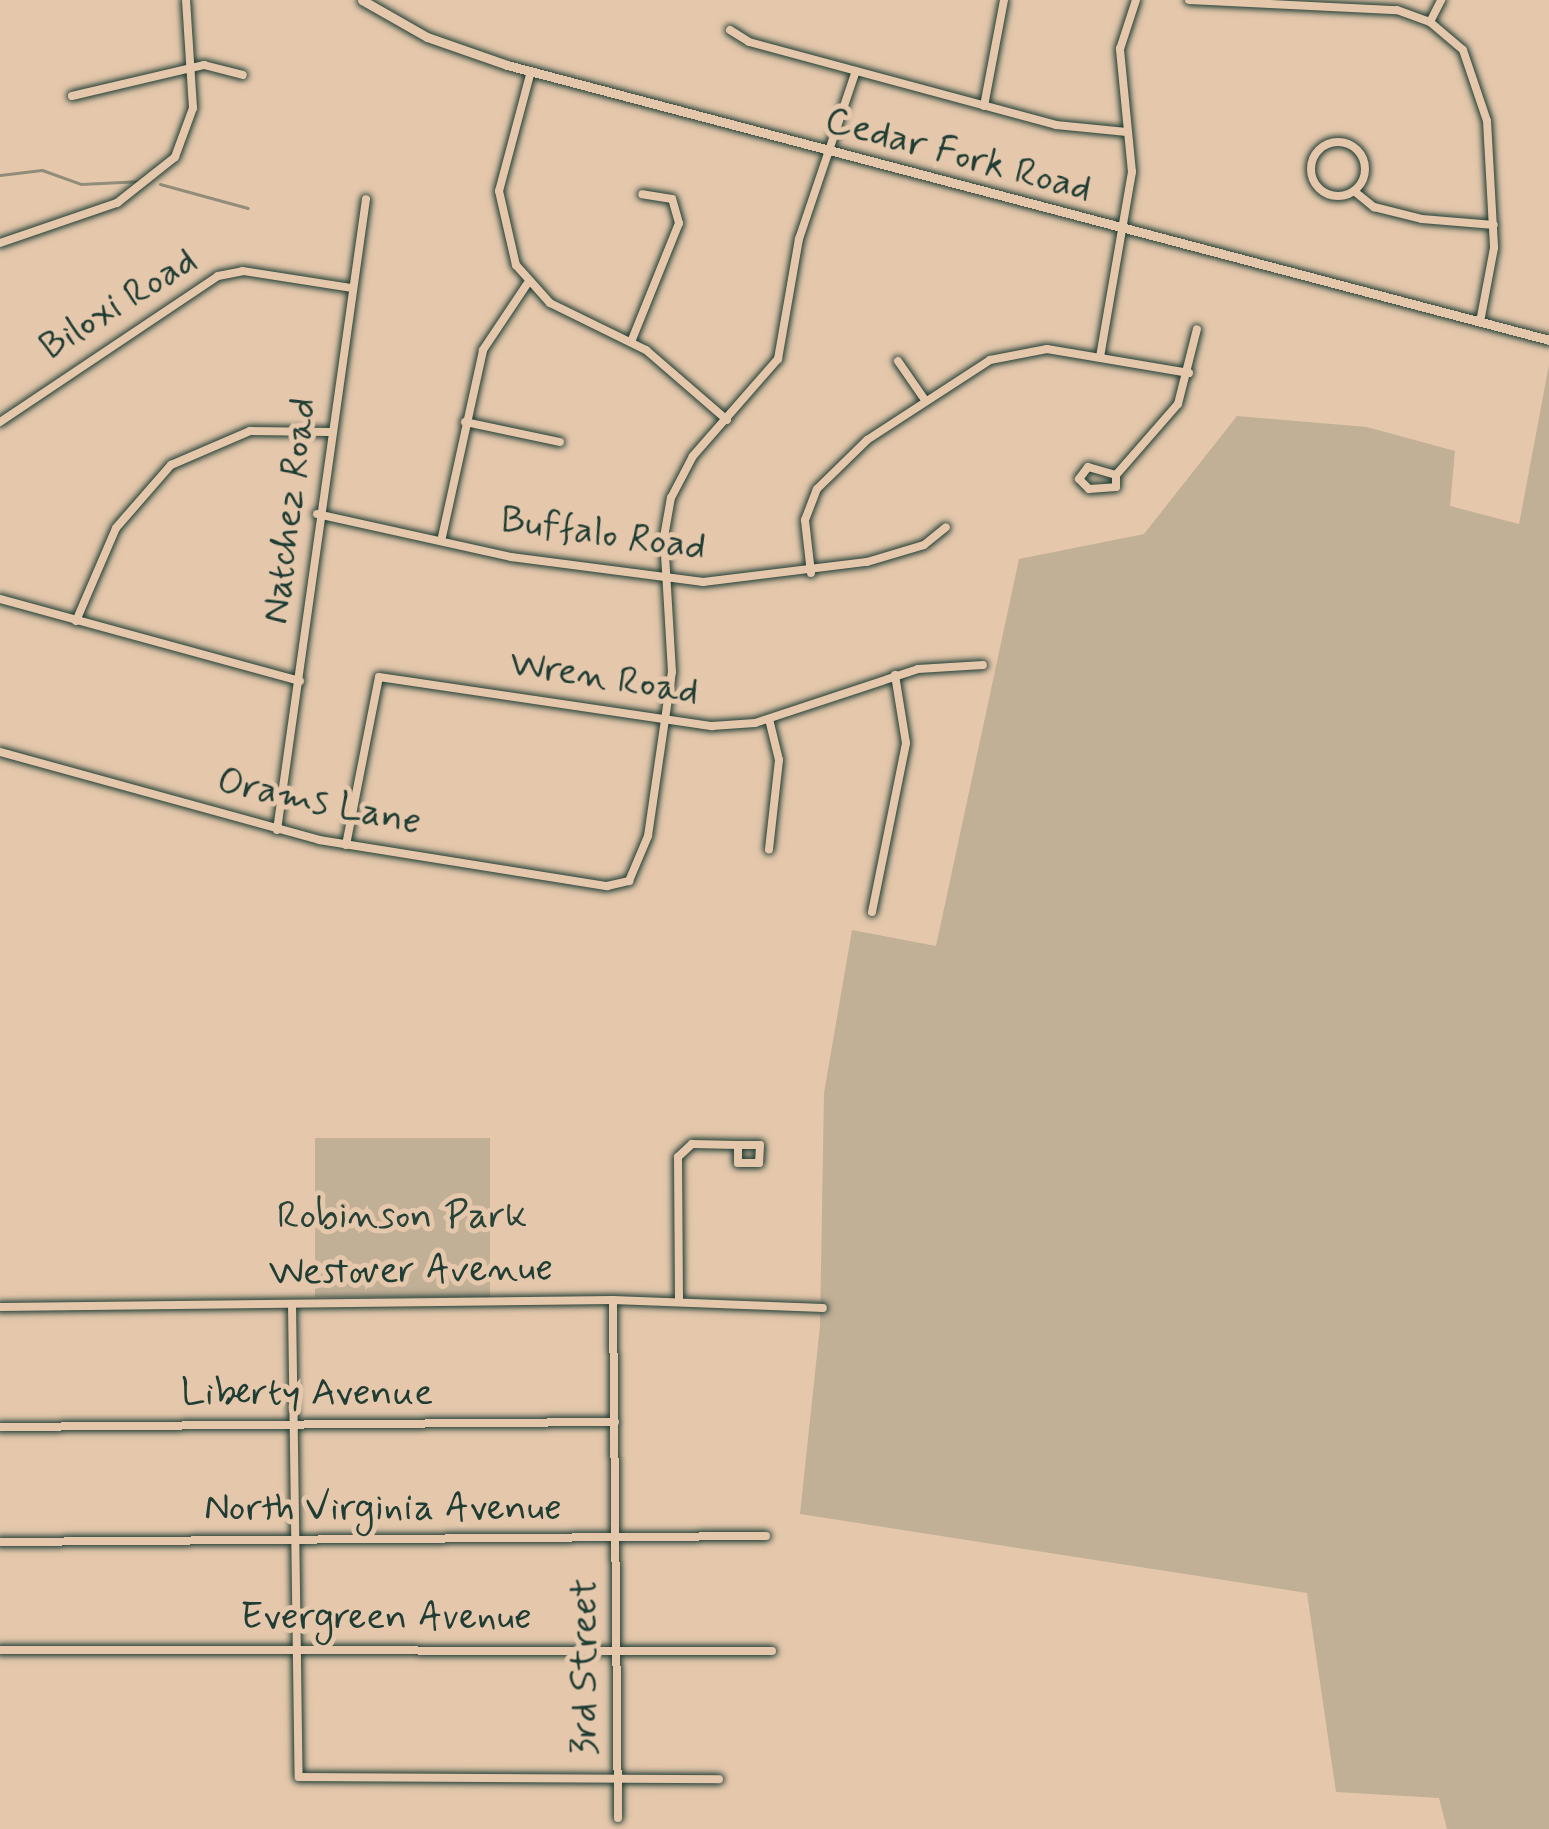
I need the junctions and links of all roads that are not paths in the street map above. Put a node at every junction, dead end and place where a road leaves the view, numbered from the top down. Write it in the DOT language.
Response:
graph roads {
  1 [pos="186,0"];
  2 [pos="362,0"];
  3 [pos="1004,0"];
  4 [pos="1136,0"];
  5 [pos="1189,0"];
  6 [pos="1441,0"];
  7 [pos="1430,22"];
  8 [pos="730,30"];
  9 [pos="192,68"];
  10 [pos="531,71"];
  11 [pos="856,71"];
  12 [pos="243,75"];
  13 [pos="72,96"];
  14 [pos="983,106"];
  15 [pos="1127,132"];
  16 [pos="823,152"];
  17 [pos="1354,190"];
  18 [pos="642,194"];
  19 [pos="366,199"];
  20 [pos="1494,225"];
  21 [pos="1120,230"];
  22 [pos="0,243"];
  23 [pos="527,284"];
  24 [pos="352,288"];
  25 [pos="1480,322"];
  26 [pos="1197,329"];
  27 [pos="1549,340"];
  28 [pos="631,342"];
  29 [pos="1100,357"];
  30 [pos="898,361"];
  31 [pos="1189,373"];
  32 [pos="925,400"];
  33 [pos="728,420"];
  34 [pos="0,422"];
  35 [pos="465,422"];
  36 [pos="329,432"];
  37 [pos="560,442"];
  38 [pos="1116,475"];
  39 [pos="317,514"];
  40 [pos="946,526"];
  41 [pos="442,537"];
  42 [pos="811,573"];
  43 [pos="667,580"];
  44 [pos="0,599"];
  45 [pos="76,621"];
  46 [pos="983,665"];
  47 [pos="895,675"];
  48 [pos="300,681"];
  49 [pos="769,719"];
  50 [pos="666,720"];
  51 [pos="0,752"];
  52 [pos="277,830"];
  53 [pos="346,845"];
  54 [pos="769,850"];
  55 [pos="872,912"];
  56 [pos="738,1145"];
  57 [pos="614,1300"];
  58 [pos="679,1301"];
  59 [pos="292,1304"];
  60 [pos="0,1306"];
  61 [pos="823,1308"];
  62 [pos="615,1422"];
  63 [pos="292,1424"];
  64 [pos="0,1427"];
  65 [pos="766,1537"];
  66 [pos="616,1538"];
  67 [pos="292,1540"];
  68 [pos="0,1542"];
  69 [pos="616,1647"];
  70 [pos="295,1649"];
  71 [pos="0,1650"];
  72 [pos="772,1651"];
  73 [pos="616,1779"];
  74 [pos="719,1779"];
  75 [pos="618,1818"];
  1 -- 9 [label="street"];
  2 -- 10 [label="street, Cedar Fork Road"];
  3 -- 14 [label="street"];
  4 -- 15 [label="street"];
  5 -- 7 [label="street"];
  6 -- 7 [label="street"];
  7 -- 20 [label="street"];
  8 -- 11 [label="street"];
  9 -- 12 [label="street"];
  9 -- 13 [label="street"];
  9 -- 22 [label="street"];
  10 -- 16 [label="street, Cedar Fork Road"];
  10 -- 23 [label="street"];
  11 -- 14 [label="street"];
  11 -- 16 [label="street"];
  14 -- 15 [label="street"];
  15 -- 21 [label="street"];
  16 -- 21 [label="street, Cedar Fork Road"];
  16 -- 33 [label="street"];
  17 -- 17 [label="street"];
  17 -- 20 [label="street"];
  18 -- 28 [label="street"];
  19 -- 24 [label="street, Natchez Road"];
  20 -- 25 [label="street"];
  21 -- 25 [label="street, Cedar Fork Road"];
  21 -- 29 [label="street"];
  23 -- 28 [label="street"];
  23 -- 35 [label="street"];
  24 -- 34 [label="street, Biloxi Road"];
  24 -- 36 [label="street, Natchez Road"];
  25 -- 27 [label="street, Cedar Fork Road"];
  26 -- 31 [label="street"];
  28 -- 33 [label="street"];
  29 -- 31 [label="street"];
  29 -- 32 [label="street"];
  30 -- 32 [label="street"];
  31 -- 38 [label="street"];
  32 -- 42 [label="street"];
  33 -- 43 [label="street"];
  35 -- 37 [label="street"];
  35 -- 41 [label="street"];
  36 -- 39 [label="street, Natchez Road"];
  36 -- 45 [label="street"];
  38 -- 38 [label="street"];
  39 -- 41 [label="street, Buffalo Road"];
  39 -- 48 [label="street, Natchez Road"];
  40 -- 42 [label="street, Buffalo Road"];
  41 -- 43 [label="street, Buffalo Road"];
  42 -- 43 [label="street, Buffalo Road"];
  43 -- 50 [label="street"];
  44 -- 45 [label="street"];
  45 -- 48 [label="street"];
  46 -- 47 [label="street, Wren Road"];
  47 -- 49 [label="street, Wren Road"];
  47 -- 55 [label="street"];
  48 -- 52 [label="street, Natchez Road"];
  49 -- 50 [label="street, Wren Road"];
  49 -- 54 [label="street"];
  50 -- 53 [label="street, Orams Lane"];
  50 -- 53 [label="street, Wren Road"];
  51 -- 52 [label="street, Orams Lane"];
  52 -- 53 [label="street, Orams Lane"];
  56 -- 58 [label="street"];
  57 -- 58 [label="street, Westover Avenue"];
  57 -- 59 [label="street, Westover Avenue"];
  57 -- 62 [label="street, 3rd Street"];
  58 -- 61 [label="street, Westover Avenue"];
  59 -- 60 [label="street, Westover Avenue"];
  59 -- 63 [label="street"];
  62 -- 63 [label="street, Liberty Avenue"];
  62 -- 66 [label="street, 3rd Street"];
  63 -- 64 [label="street, Liberty Avenue"];
  63 -- 67 [label="street"];
  65 -- 66 [label="street, North Virginia Avenue"];
  66 -- 67 [label="street, North Virginia Avenue"];
  66 -- 69 [label="street, 3rd Street"];
  67 -- 68 [label="street, North Virginia Avenue"];
  67 -- 70 [label="street"];
  69 -- 70 [label="street, Evergreen Avenue"];
  69 -- 72 [label="street, Evergreen Avenue"];
  69 -- 73 [label="street, 3rd Street"];
  70 -- 71 [label="street, Evergreen Avenue"];
  70 -- 73 [label="street"];
  73 -- 74 [label="street"];
  73 -- 75 [label="street, 3rd Street"];
}
